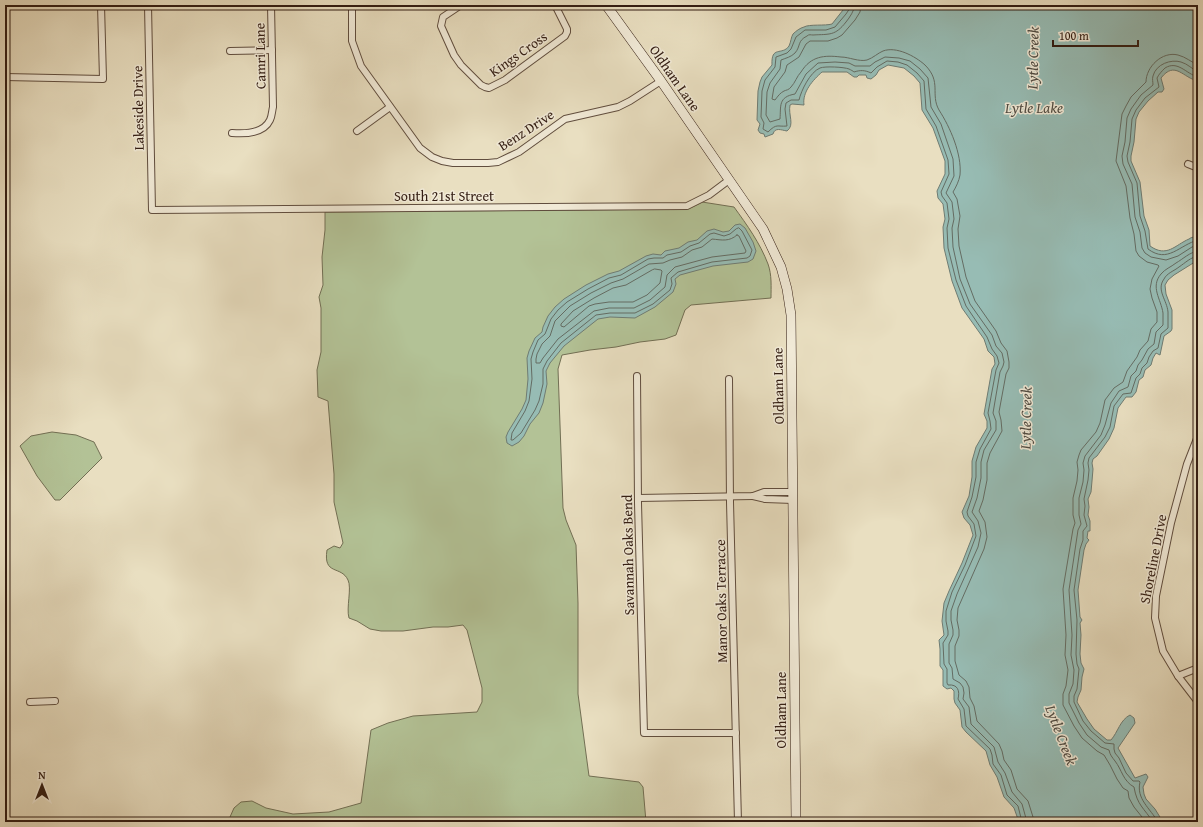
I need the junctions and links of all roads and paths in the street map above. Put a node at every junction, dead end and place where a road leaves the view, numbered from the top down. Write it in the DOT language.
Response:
graph roads {
  1 [pos="101,5"];
  2 [pos="148,5"];
  3 [pos="271,5"];
  4 [pos="352,5"];
  5 [pos="461,5"];
  6 [pos="555,5"];
  7 [pos="606,5"];
  8 [pos="272,50"];
  9 [pos="230,51"];
  10 [pos="5,77"];
  11 [pos="660,81"];
  12 [pos="390,107"];
  13 [pos="357,131"];
  14 [pos="232,133"];
  15 [pos="1188,164"];
  16 [pos="1198,168"];
  17 [pos="729,180"];
  18 [pos="152,210"];
  19 [pos="637,376"];
  20 [pos="729,379"];
  21 [pos="1198,436"];
  22 [pos="730,496"];
  23 [pos="793,496"];
  24 [pos="638,498"];
  25 [pos="1198,668"];
  26 [pos="1178,676"];
  27 [pos="55,701"];
  28 [pos="30,702"];
  29 [pos="1198,702"];
  30 [pos="736,733"];
  31 [pos="738,822"];
  32 [pos="796,822"];
  1 -- 10 [label="street"];
  2 -- 18 [label="street, Lakeside Drive"];
  3 -- 8 [label="street, Camri Lane"];
  4 -- 12 [label="street, Benz Drive"];
  5 -- 6 [label="street, Kings Cross"];
  7 -- 11 [label="main road, Oldham Lane"];
  8 -- 9 [label="street"];
  8 -- 14 [label="street, Camri Lane"];
  11 -- 12 [label="street, Benz Drive"];
  11 -- 17 [label="main road, Oldham Lane"];
  12 -- 13 [label="street"];
  15 -- 16 [label="street"];
  17 -- 18 [label="street, South 21st Street"];
  17 -- 23 [label="main road, Oldham Lane"];
  19 -- 24 [label="street, Savannah Oaks Bend"];
  20 -- 22 [label="street, Manor Oaks Terracce"];
  21 -- 26 [label="street, Shoreline Drive"];
  22 -- 23 [label="street"];
  22 -- 24 [label="street"];
  22 -- 30 [label="street, Manor Oaks Terracce"];
  23 -- 32 [label="main road, Oldham Lane"];
  24 -- 30 [label="street, Savannah Oaks Bend"];
  25 -- 26 [label="street"];
  26 -- 29 [label="street, Shoreline Drive"];
  27 -- 28 [label="street"];
  30 -- 31 [label="street, Manor Oaks Terracce"];
}
